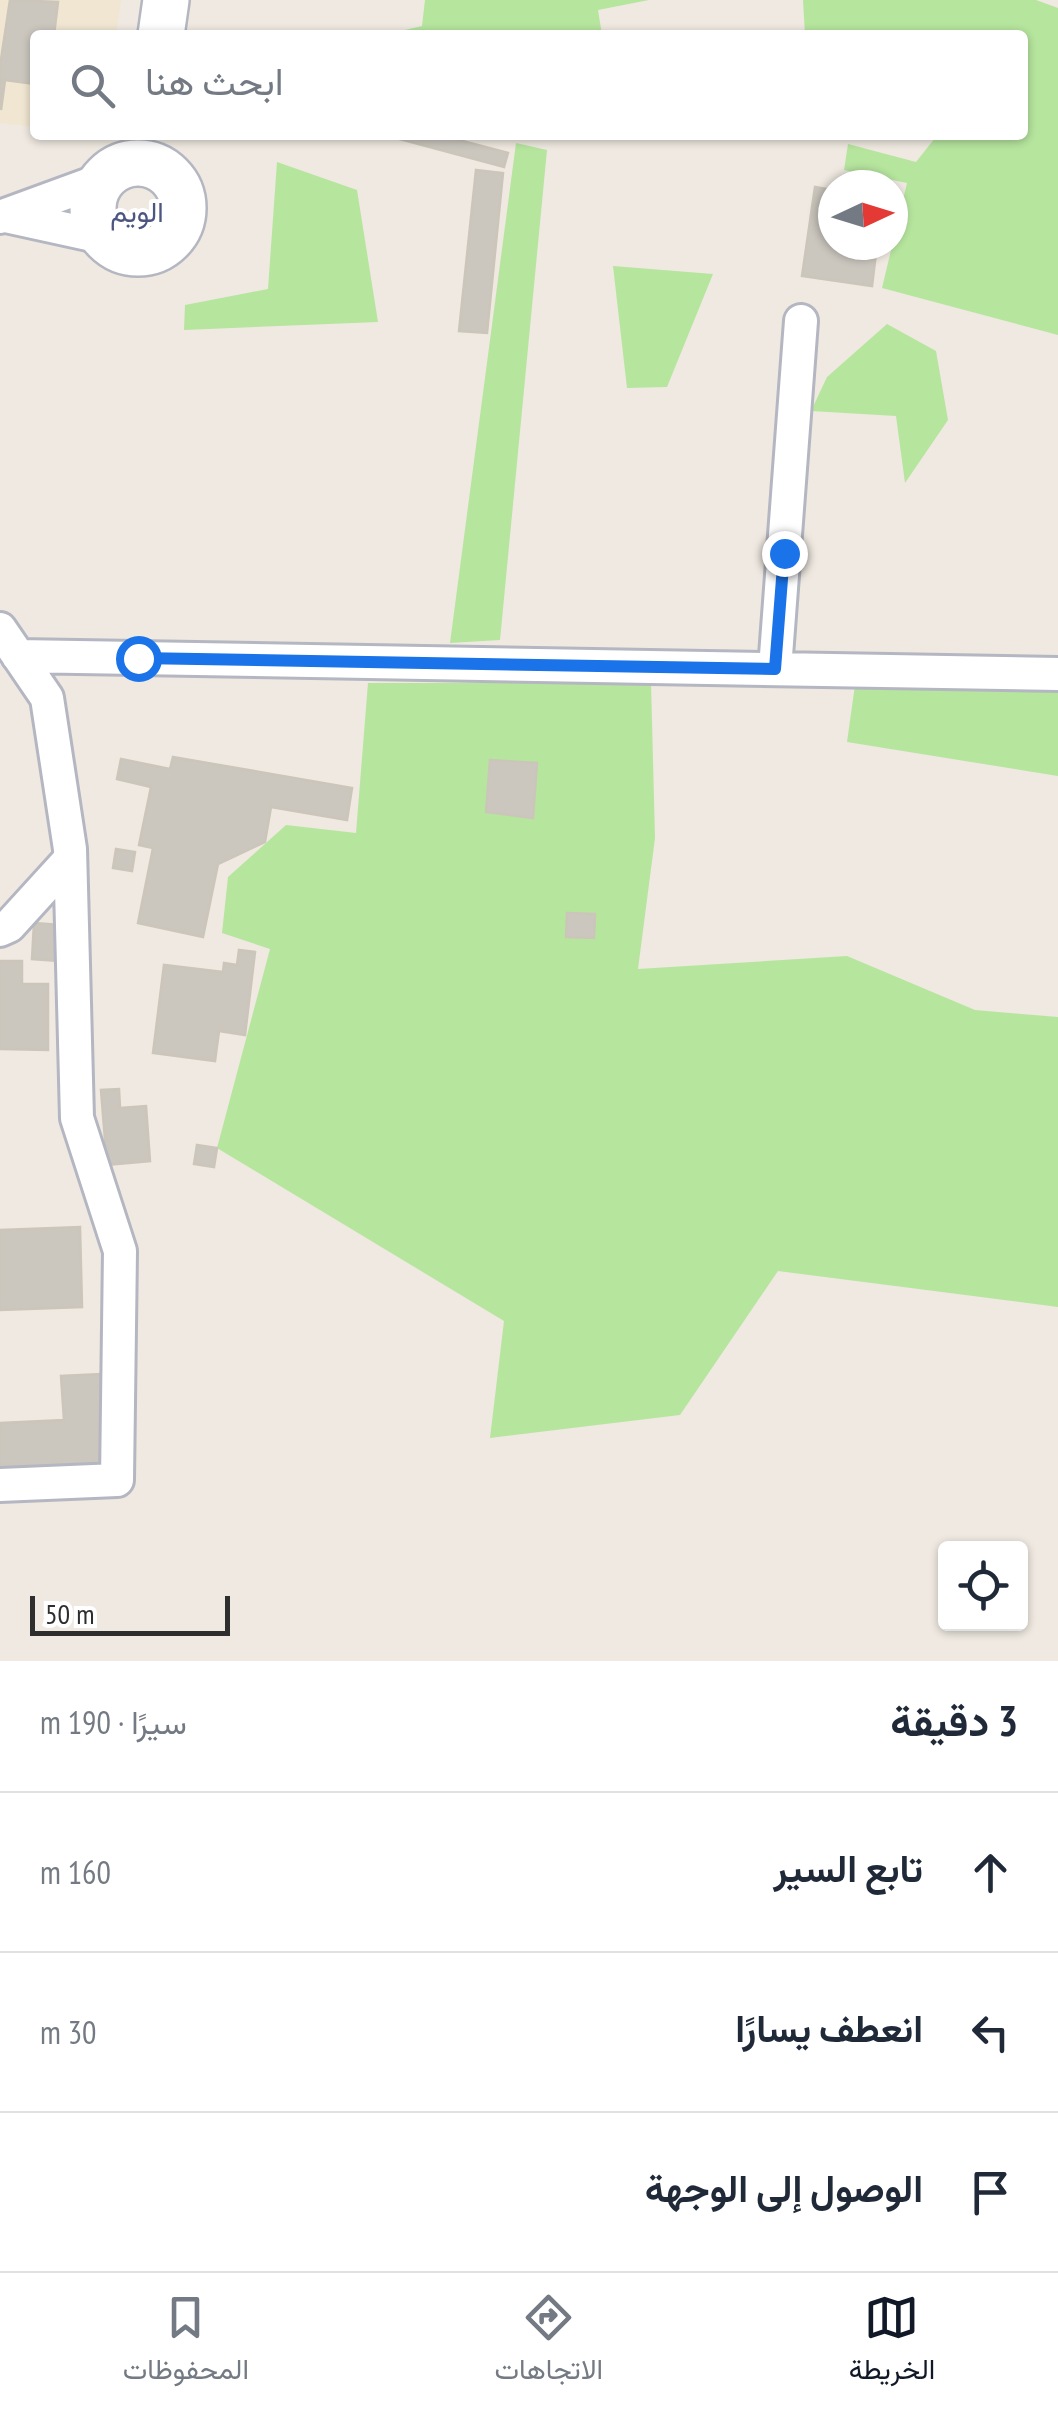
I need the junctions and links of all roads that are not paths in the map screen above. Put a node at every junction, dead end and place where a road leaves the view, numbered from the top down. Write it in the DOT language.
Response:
graph roads {
  1 [pos="166,0"];
  2 [pos="163,30"];
  3 [pos="164,154"];
  4 [pos="114,162"];
  5 [pos="3,217"];
  6 [pos="102,237"];
  7 [pos="801,321"];
  8 [pos="9,642"];
  9 [pos="775,669"];
  10 [pos="1058,674"];
  11 [pos="70,859"];
  12 [pos="0,930"];
  13 [pos="0,1486"];
  1 -- 2 [label="street"];
  3 -- 4 [label="street"];
  3 -- 6 [label="street"];
  4 -- 5 [label="street"];
  4 -- 6 [label="street"];
  5 -- 6 [label="street"];
  7 -- 9 [label="street"];
  8 -- 9 [label="street"];
  8 -- 11 [label="street"];
  9 -- 10 [label="street"];
  11 -- 12 [label="street"];
  11 -- 13 [label="street"];
}
